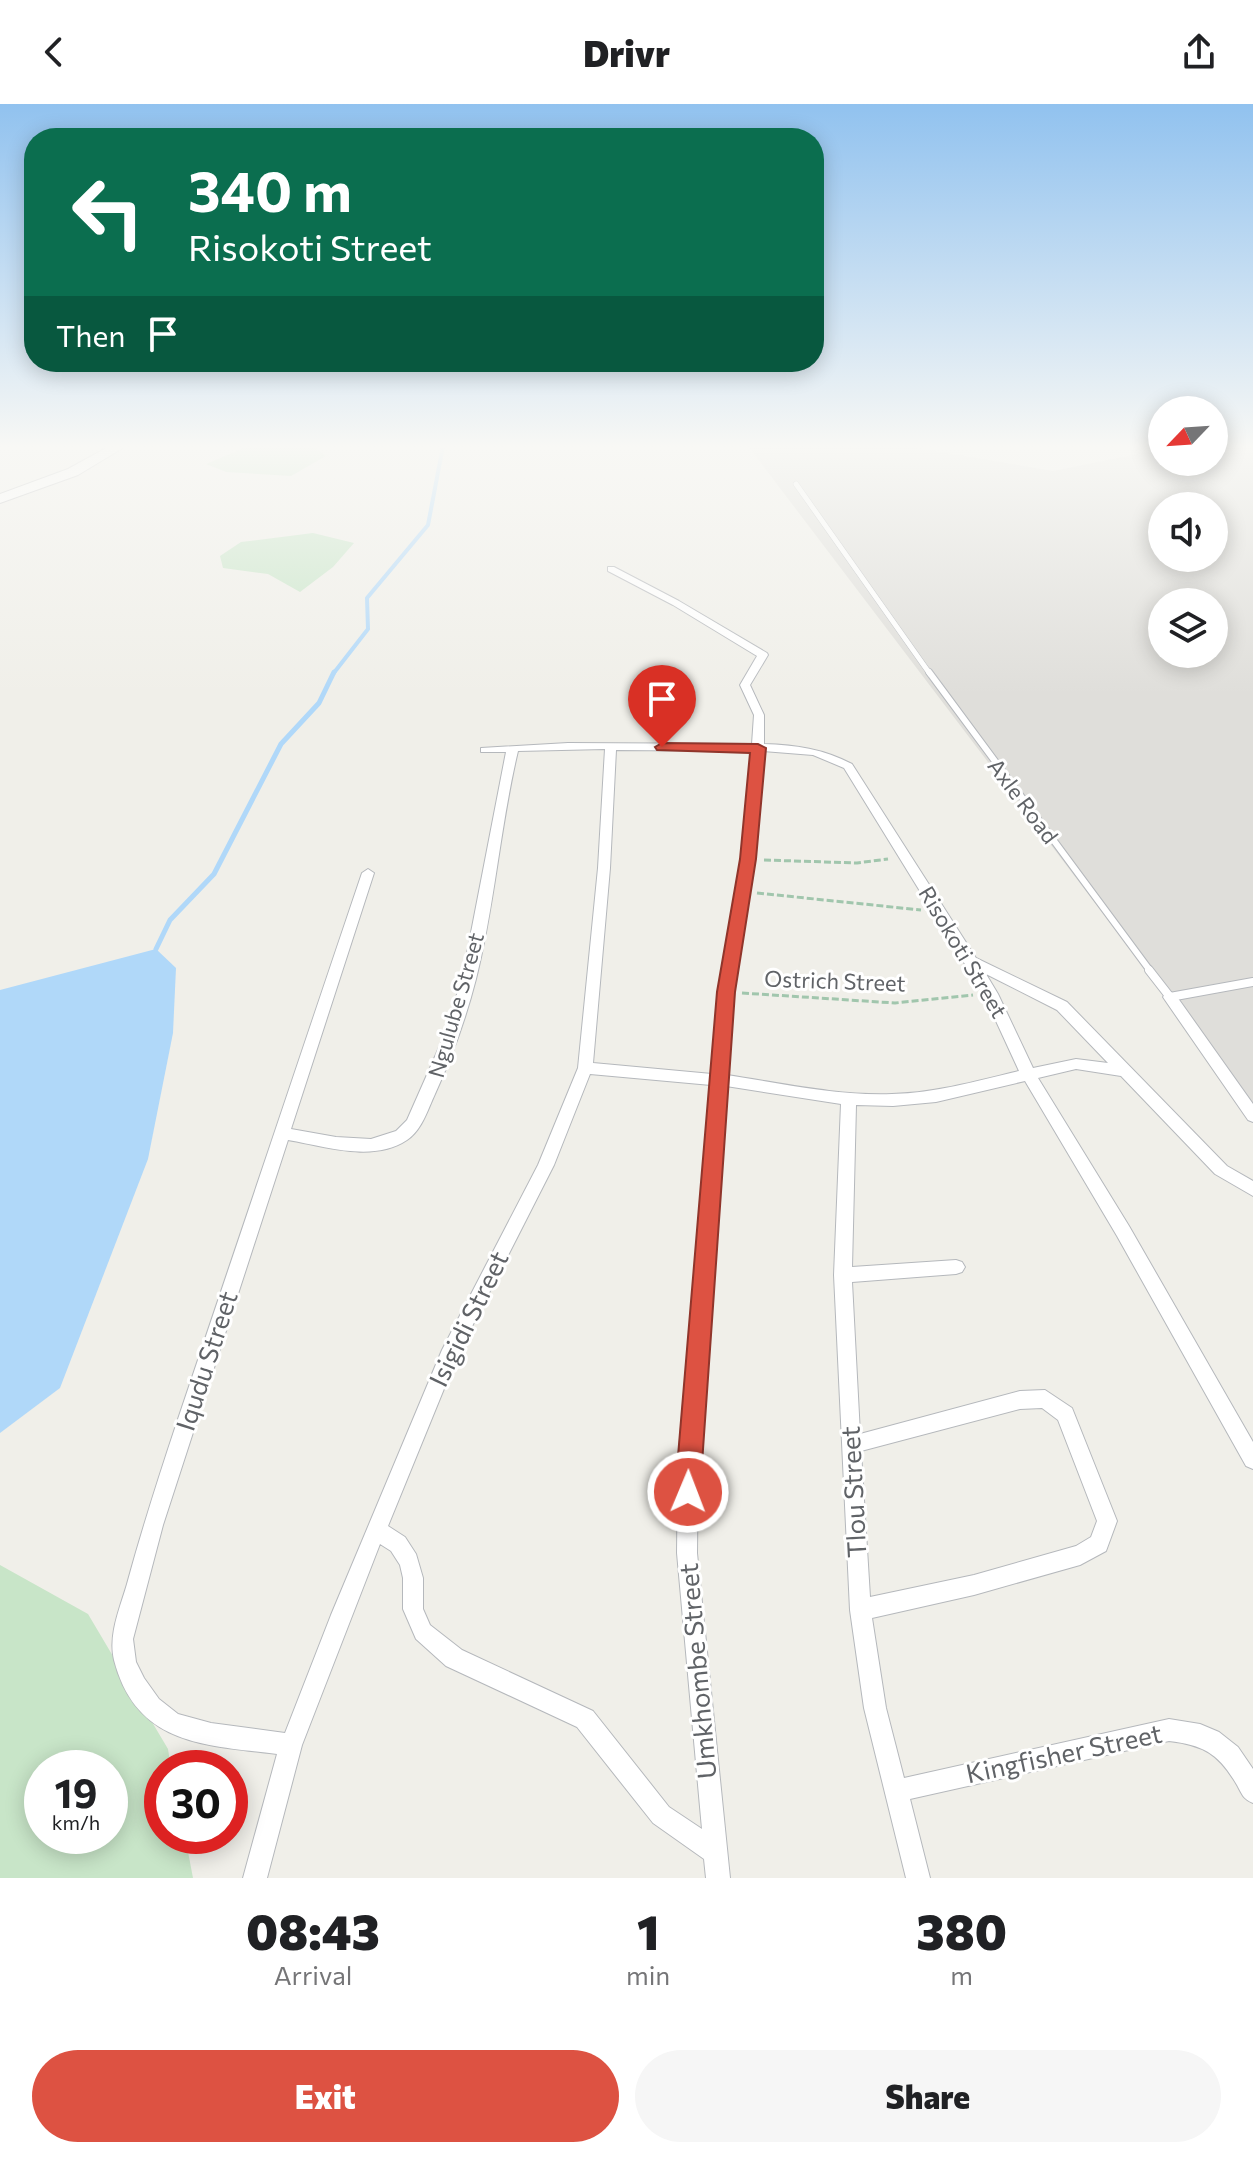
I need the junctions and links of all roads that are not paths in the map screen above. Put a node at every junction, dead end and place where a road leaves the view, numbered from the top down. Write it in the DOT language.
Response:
graph roads {
  1 [pos="828,529"];
  2 [pos="611,569"];
  3 [pos="611,746"];
  4 [pos="513,748"];
  5 [pos="758,748"];
  6 [pos="485,750"];
  7 [pos="368,873"];
  8 [pos="972,962"];
  9 [pos="1253,982"];
  10 [pos="1170,997"];
  11 [pos="585,1068"];
  12 [pos="1126,1071"];
  13 [pos="1028,1074"];
  14 [pos="720,1080"];
  15 [pos="849,1099"];
  16 [pos="1253,1116"];
  17 [pos="285,1134"];
  18 [pos="1253,1189"];
  19 [pos="956,1267"];
  20 [pos="843,1275"];
  21 [pos="851,1445"];
  22 [pos="1253,1460"];
  23 [pos="376,1530"];
  24 [pos="860,1610"];
  25 [pos="291,1745"];
  26 [pos="896,1791"];
  27 [pos="1253,1792"];
  28 [pos="714,1852"];
  29 [pos="255,1878"];
  30 [pos="718,1878"];
  31 [pos="918,1878"];
  1 -- 10 [label="lane, Axle Road"];
  2 -- 5 [label="street, Umkhombe Street"];
  3 -- 4 [label="street, Risokoti Street"];
  3 -- 5 [label="street, Risokoti Street"];
  3 -- 11 [label="street, Isigidi Street"];
  4 -- 6 [label="street, Risokoti Street"];
  4 -- 17 [label="street, Ngulube Street"];
  5 -- 8 [label="street, Risokoti Street"];
  5 -- 14 [label="street, Umkhombe Street"];
  7 -- 17 [label="street, Iqudu Street"];
  8 -- 12 [label="street"];
  8 -- 13 [label="street, Risokoti Street"];
  9 -- 10 [label="lane"];
  10 -- 16 [label="street, Axle Road"];
  11 -- 14 [label="street"];
  11 -- 23 [label="street, Isigidi Street"];
  12 -- 13 [label="street"];
  12 -- 18 [label="street"];
  13 -- 15 [label="street"];
  13 -- 22 [label="street, Risokoti Street"];
  14 -- 15 [label="street"];
  14 -- 28 [label="street, Umkhombe Street"];
  15 -- 20 [label="street, Tlou Street"];
  17 -- 25 [label="street, Iqudu Street"];
  19 -- 20 [label="street"];
  20 -- 21 [label="street, Tlou Street"];
  21 -- 24 [label="street, Tlou Street"];
  21 -- 24 [label="street"];
  23 -- 25 [label="street, Isigidi Street"];
  23 -- 28 [label="street"];
  24 -- 26 [label="street, Tlou Street"];
  25 -- 29 [label="street, Isigidi Street"];
  26 -- 27 [label="street, Kingfisher Street"];
  26 -- 31 [label="street, Tlou Street"];
  28 -- 30 [label="street, Umkhombe Street"];
}
